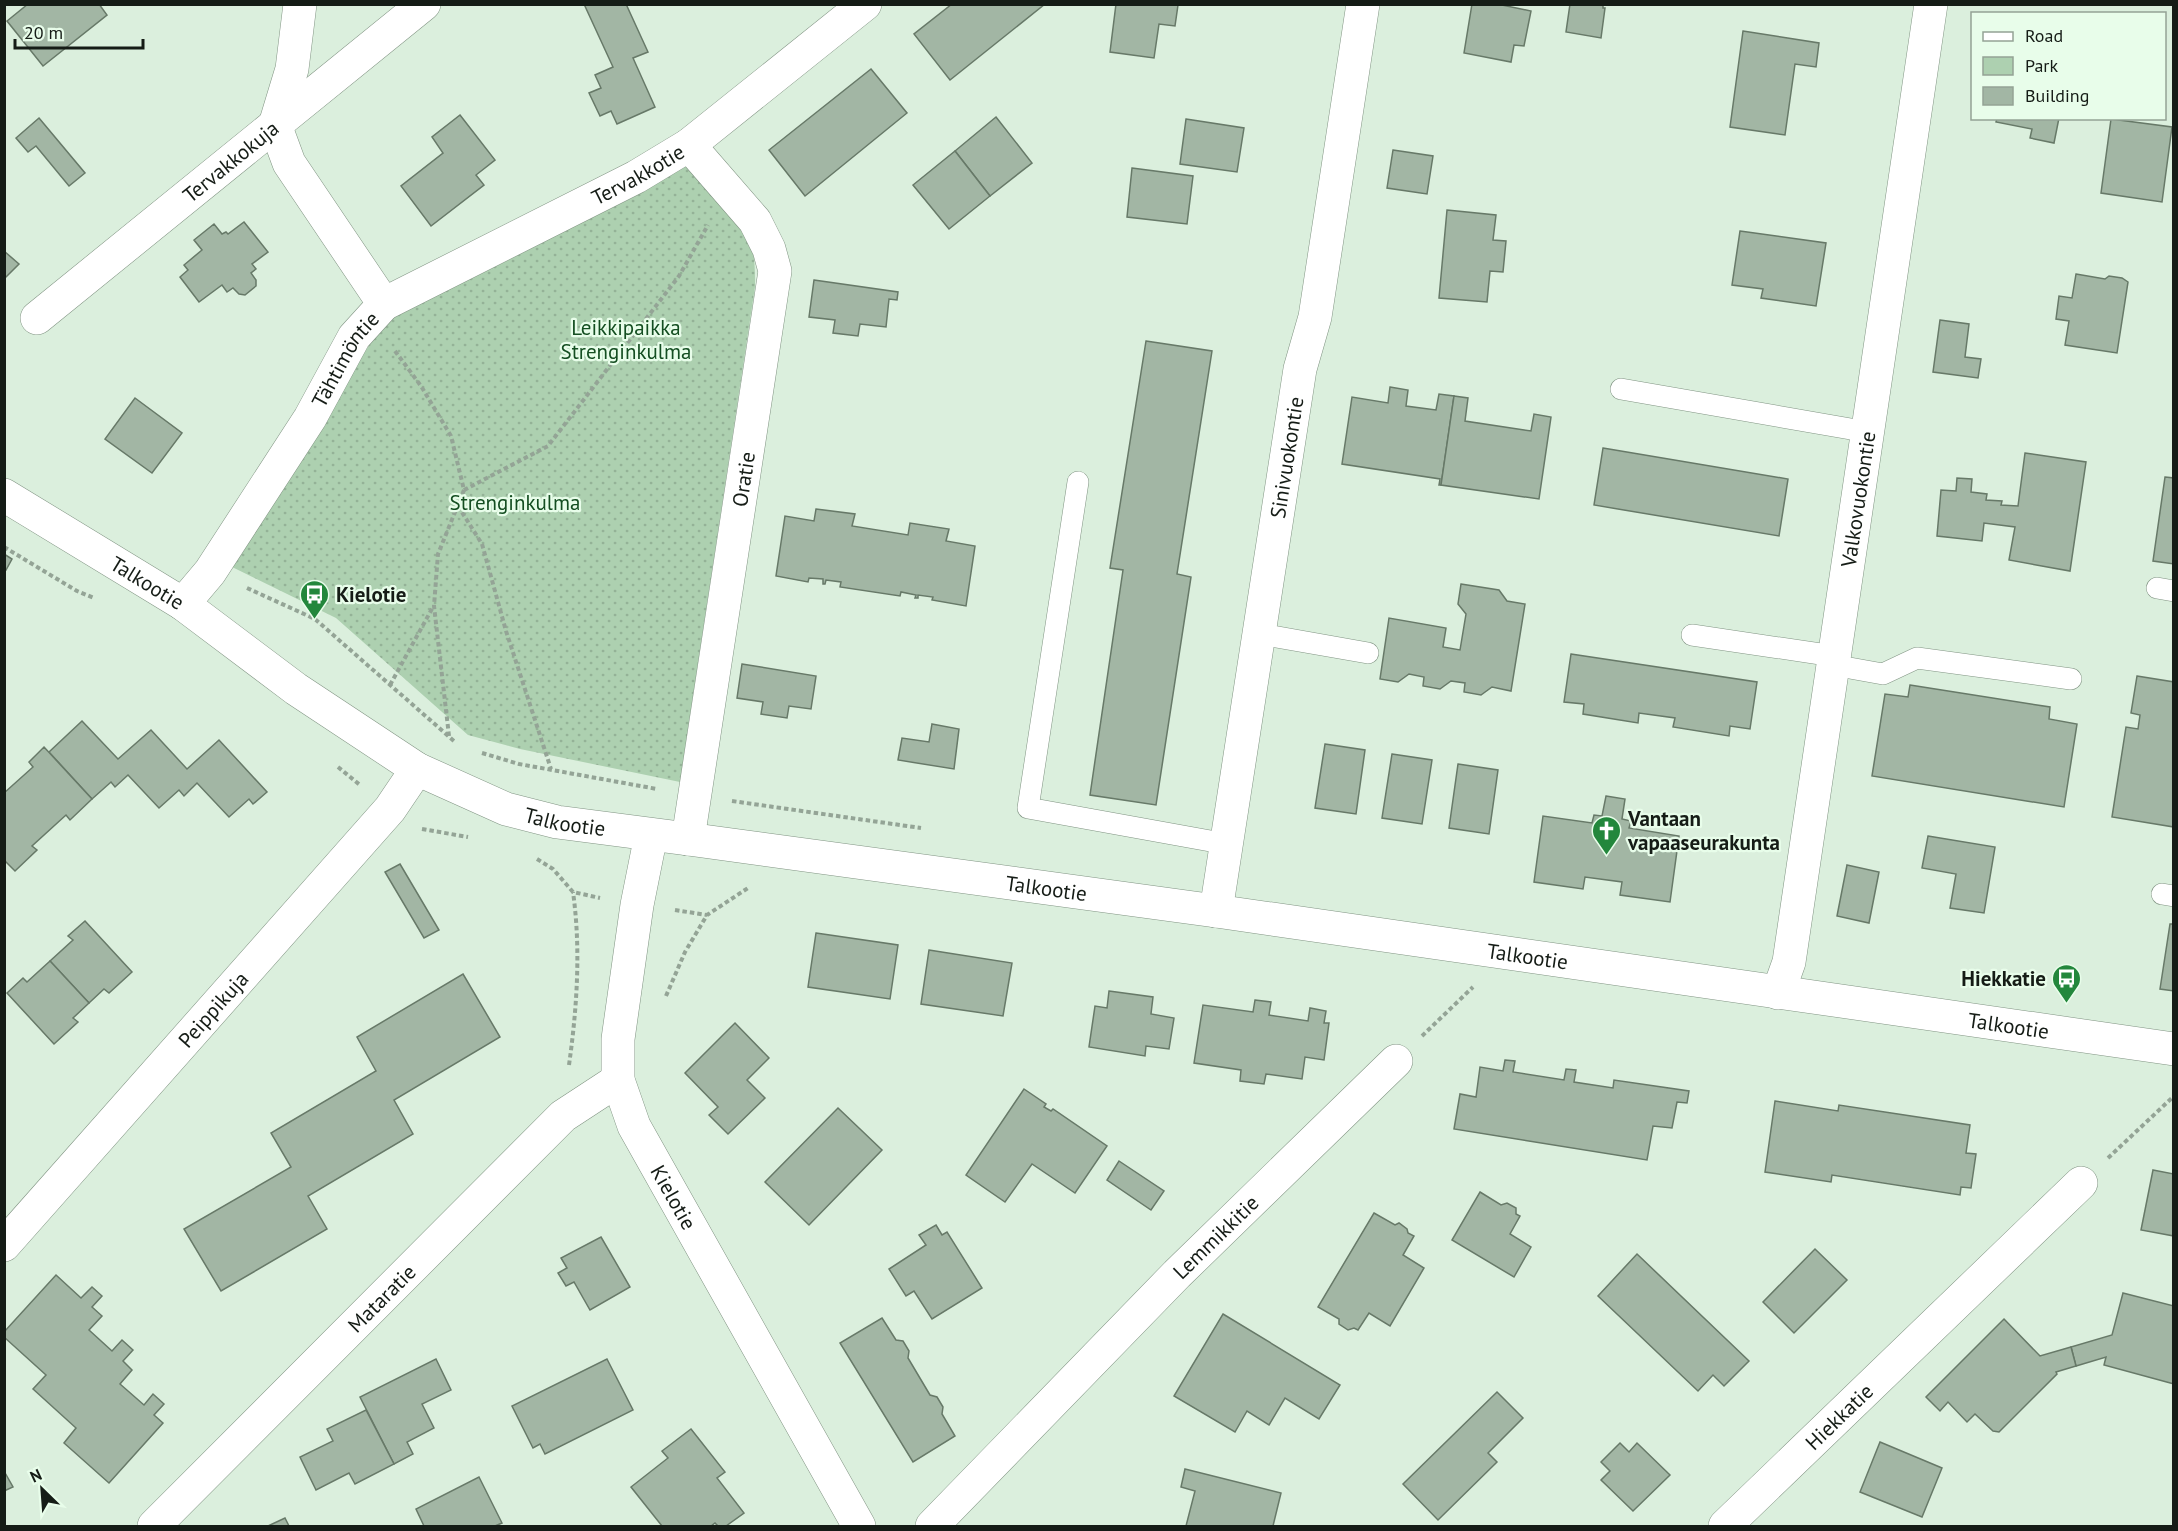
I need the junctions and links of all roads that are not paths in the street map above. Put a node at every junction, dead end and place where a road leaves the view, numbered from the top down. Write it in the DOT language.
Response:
graph roads {
  1 [pos="300,4"];
  2 [pos="424,4"];
  3 [pos="865,4"];
  4 [pos="1363,4"];
  5 [pos="1931,4"];
  6 [pos="275,125"];
  7 [pos="689,145"];
  8 [pos="375,314"];
  9 [pos="37,318"];
  10 [pos="1621,389"];
  11 [pos="1868,432"];
  12 [pos="1078,482"];
  13 [pos="4,495"];
  14 [pos="183,604"];
  15 [pos="1260,634"];
  16 [pos="1692,634"];
  17 [pos="1368,653"];
  18 [pos="1834,661"];
  19 [pos="2072,679"];
  20 [pos="417,769"];
  21 [pos="651,836"];
  22 [pos="688,839"];
  23 [pos="1227,844"];
  24 [pos="1216,911"];
  25 [pos="1779,993"];
  26 [pos="2174,1049"];
  27 [pos="1396,1061"];
  28 [pos="618,1080"];
  29 [pos="2081,1183"];
  30 [pos="4,1245"];
  31 [pos="154,1527"];
  32 [pos="859,1527"];
  33 [pos="932,1527"];
  34 [pos="1725,1527"];
  1 -- 6 [label="street"];
  2 -- 6 [label="street, Tervakkokuja"];
  3 -- 7 [label="street, Tervakkotie"];
  4 -- 15 [label="street, Sinivuokontie"];
  5 -- 11 [label="street, Valkovuokontie"];
  6 -- 8 [label="street, Tähtimöntie"];
  6 -- 9 [label="street, Tervakkokuja"];
  7 -- 8 [label="street, Tervakkotie"];
  7 -- 22 [label="street, Oratie"];
  8 -- 14 [label="street, Tähtimöntie"];
  10 -- 11 [label="lane"];
  11 -- 18 [label="street, Valkovuokontie"];
  12 -- 23 [label="lane"];
  13 -- 14 [label="street, Talkootie"];
  14 -- 20 [label="street, Talkootie"];
  15 -- 17 [label="lane"];
  15 -- 23 [label="street, Sinivuokontie"];
  16 -- 18 [label="lane"];
  18 -- 19 [label="lane"];
  18 -- 25 [label="street, Valkovuokontie"];
  20 -- 21 [label="street, Talkootie"];
  20 -- 30 [label="street, Peippikuja"];
  21 -- 22 [label="street, Talkootie"];
  21 -- 28 [label="street, Kielotie"];
  22 -- 24 [label="street, Talkootie"];
  23 -- 24 [label="street, Sinivuokontie"];
  24 -- 25 [label="street, Talkootie"];
  25 -- 26 [label="street, Talkootie"];
  27 -- 33 [label="street, Lemmikkitie"];
  28 -- 31 [label="street, Mataratie"];
  28 -- 32 [label="street, Kielotie"];
  29 -- 34 [label="street, Hiekkatie"];
}
